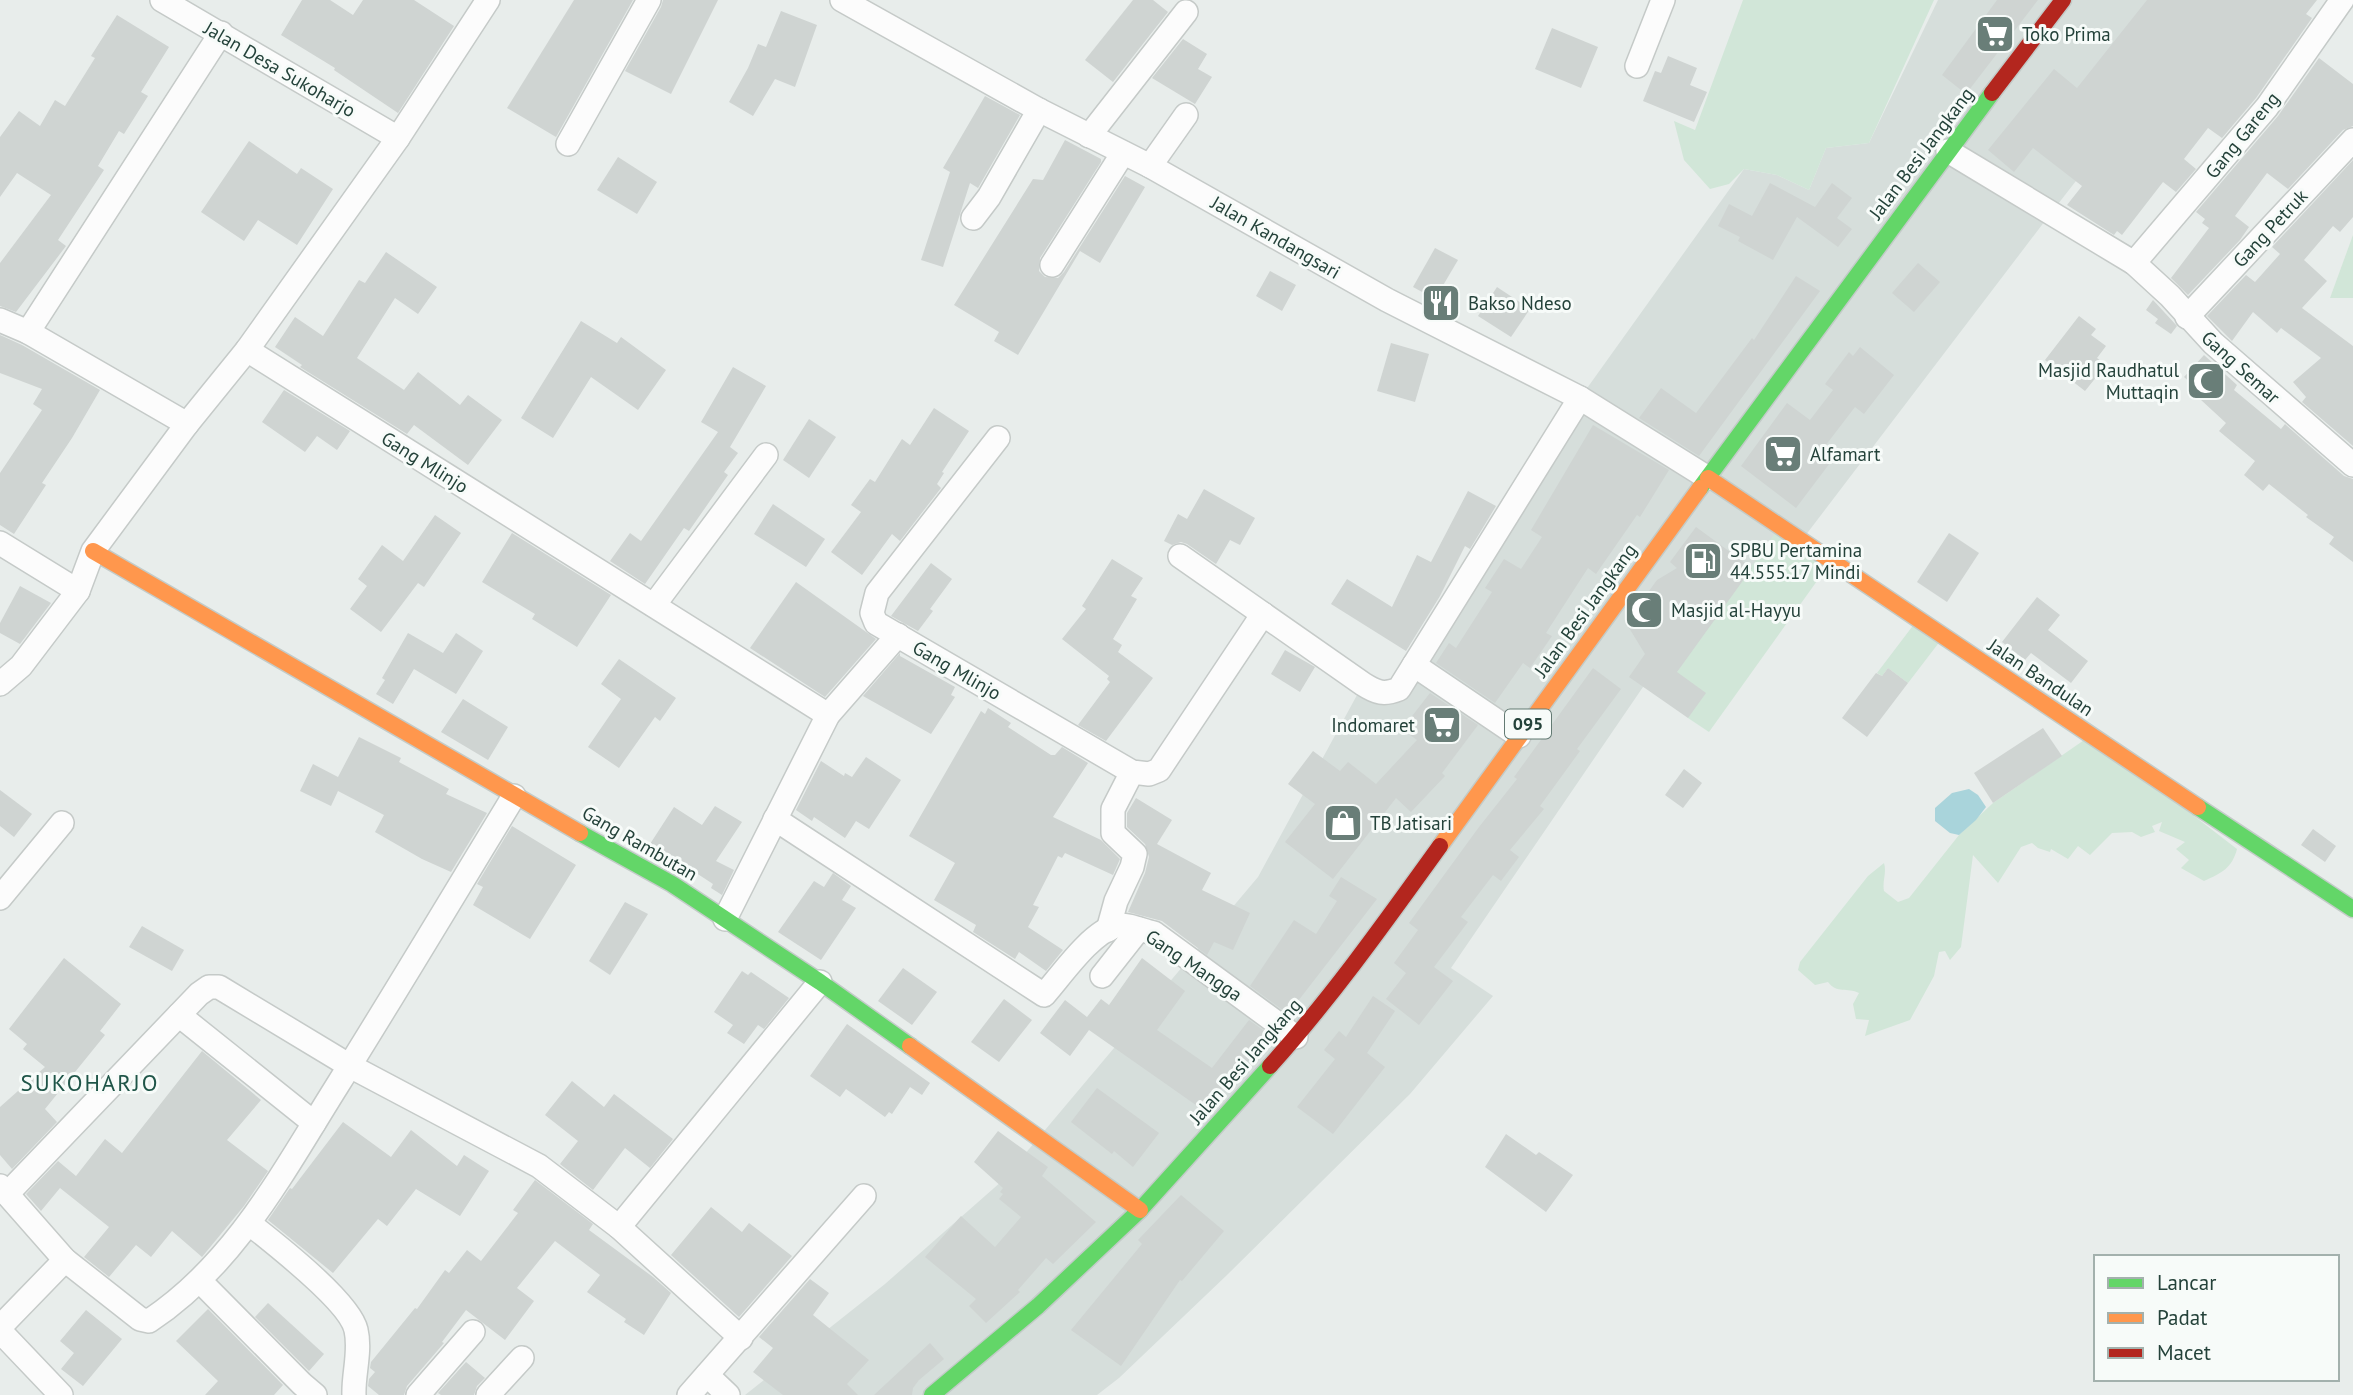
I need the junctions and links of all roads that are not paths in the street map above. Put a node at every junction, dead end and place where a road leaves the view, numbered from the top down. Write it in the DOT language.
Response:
graph roads {
  1 [pos="162,0"];
  2 [pos="488,0"];
  3 [pos="649,0"];
  4 [pos="842,0"];
  5 [pos="1663,0"];
  6 [pos="2063,0"];
  7 [pos="2342,0"];
  8 [pos="1186,12"];
  9 [pos="221,33"];
  10 [pos="1637,66"];
  11 [pos="1039,110"];
  12 [pos="1186,115"];
  13 [pos="1089,135"];
  14 [pos="398,138"];
  15 [pos="2353,140"];
  16 [pos="568,144"];
  17 [pos="1948,151"];
  18 [pos="1123,153"];
  19 [pos="1150,166"];
  20 [pos="973,218"];
  21 [pos="2134,263"];
  22 [pos="1052,265"];
  23 [pos="2188,317"];
  24 [pos="0,320"];
  25 [pos="28,332"];
  26 [pos="247,350"];
  27 [pos="1580,398"];
  28 [pos="187,424"];
  29 [pos="998,438"];
  30 [pos="766,455"];
  31 [pos="2353,465"];
  32 [pos="1708,478"];
  33 [pos="0,543"];
  34 [pos="93,551"];
  35 [pos="1180,556"];
  36 [pos="78,591"];
  37 [pos="654,606"];
  38 [pos="1262,614"];
  39 [pos="898,635"];
  40 [pos="1414,666"];
  41 [pos="0,684"];
  42 [pos="828,715"];
  43 [pos="1519,736"];
  44 [pos="1132,772"];
  45 [pos="514,796"];
  46 [pos="775,819"];
  47 [pos="62,823"];
  48 [pos="0,898"];
  49 [pos="2353,909"];
  50 [pos="725,919"];
  51 [pos="1139,929"];
  52 [pos="1108,930"];
  53 [pos="1102,976"];
  54 [pos="820,982"];
  55 [pos="179,1015"];
  56 [pos="1296,1037"];
  57 [pos="350,1066"];
  58 [pos="314,1123"];
  59 [pos="4,1190"];
  60 [pos="864,1196"];
  61 [pos="1140,1210"];
  62 [pos="250,1224"];
  63 [pos="619,1227"];
  64 [pos="65,1261"];
  65 [pos="200,1281"];
  66 [pos="0,1329"];
  67 [pos="473,1332"];
  68 [pos="741,1338"];
  69 [pos="522,1357"];
  70 [pos="707,1375"];
  71 [pos="61,1395"];
  72 [pos="315,1395"];
  73 [pos="354,1395"];
  74 [pos="418,1395"];
  75 [pos="488,1395"];
  76 [pos="689,1395"];
  77 [pos="728,1395"];
  78 [pos="932,1395"];
  1 -- 9 [label="street, Jalan Desa Sukoharjo"];
  2 -- 14 [label="street"];
  3 -- 16 [label="street"];
  4 -- 11 [label="street, Jalan Kandangsari"];
  5 -- 10 [label="street"];
  6 -- 17 [label="street, Jalan Besi Jangkang / 095"];
  7 -- 21 [label="street, Gang Gareng"];
  8 -- 13 [label="street"];
  9 -- 14 [label="street, Jalan Desa Sukoharjo"];
  9 -- 25 [label="street"];
  11 -- 13 [label="street, Jalan Kandangsari"];
  11 -- 20 [label="street"];
  12 -- 19 [label="street"];
  13 -- 18 [label="street, Jalan Kandangsari"];
  14 -- 26 [label="street"];
  15 -- 23 [label="street, Gang Petruk"];
  17 -- 21 [label="street, Gang Semar"];
  17 -- 32 [label="street, Jalan Besi Jangkang / 095"];
  18 -- 19 [label="street, Jalan Kandangsari"];
  18 -- 22 [label="street"];
  19 -- 27 [label="street, Jalan Kandangsari"];
  21 -- 23 [label="street, Gang Semar"];
  23 -- 31 [label="street, Gang Semar"];
  24 -- 25 [label="street"];
  25 -- 28 [label="street"];
  26 -- 28 [label="street"];
  26 -- 37 [label="street, Gang Mlinjo"];
  27 -- 32 [label="street, Jalan Kandangsari"];
  27 -- 40 [label="street"];
  28 -- 34 [label="street"];
  29 -- 39 [label="street"];
  30 -- 37 [label="street"];
  32 -- 43 [label="street, Jalan Besi Jangkang / 095"];
  32 -- 49 [label="street, Jalan Bandulan"];
  33 -- 36 [label="street"];
  34 -- 36 [label="street"];
  34 -- 45 [label="street, Gang Rambutan"];
  35 -- 38 [label="street"];
  36 -- 41 [label="street"];
  37 -- 42 [label="street, Gang Mlinjo"];
  38 -- 40 [label="street"];
  38 -- 44 [label="street"];
  39 -- 42 [label="street, Gang Mlinjo"];
  39 -- 44 [label="street, Gang Mlinjo"];
  40 -- 43 [label="street"];
  42 -- 46 [label="street"];
  43 -- 56 [label="street, Jalan Besi Jangkang / 095"];
  44 -- 52 [label="street"];
  45 -- 50 [label="street, Gang Rambutan"];
  45 -- 57 [label="street"];
  46 -- 50 [label="street"];
  46 -- 52 [label="street"];
  47 -- 48 [label="street"];
  50 -- 54 [label="street, Gang Rambutan"];
  51 -- 52 [label="street"];
  51 -- 53 [label="street, Gang Mangga"];
  51 -- 56 [label="street, Gang Mangga"];
  54 -- 61 [label="street, Gang Rambutan"];
  54 -- 63 [label="street"];
  55 -- 57 [label="street"];
  55 -- 58 [label="street"];
  55 -- 59 [label="street"];
  56 -- 61 [label="street, Jalan Besi Jangkang / 095"];
  57 -- 58 [label="street"];
  57 -- 63 [label="street"];
  58 -- 62 [label="street"];
  59 -- 64 [label="street"];
  60 -- 68 [label="street"];
  61 -- 78 [label="street, Jalan Besi Jangkang / 095"];
  62 -- 65 [label="street"];
  62 -- 73 [label="street"];
  63 -- 68 [label="street"];
  64 -- 65 [label="street"];
  64 -- 66 [label="street"];
  65 -- 72 [label="street"];
  66 -- 71 [label="street"];
  67 -- 74 [label="street"];
  68 -- 70 [label="street"];
  69 -- 75 [label="street"];
  70 -- 76 [label="street"];
  70 -- 77 [label="street"];
}
